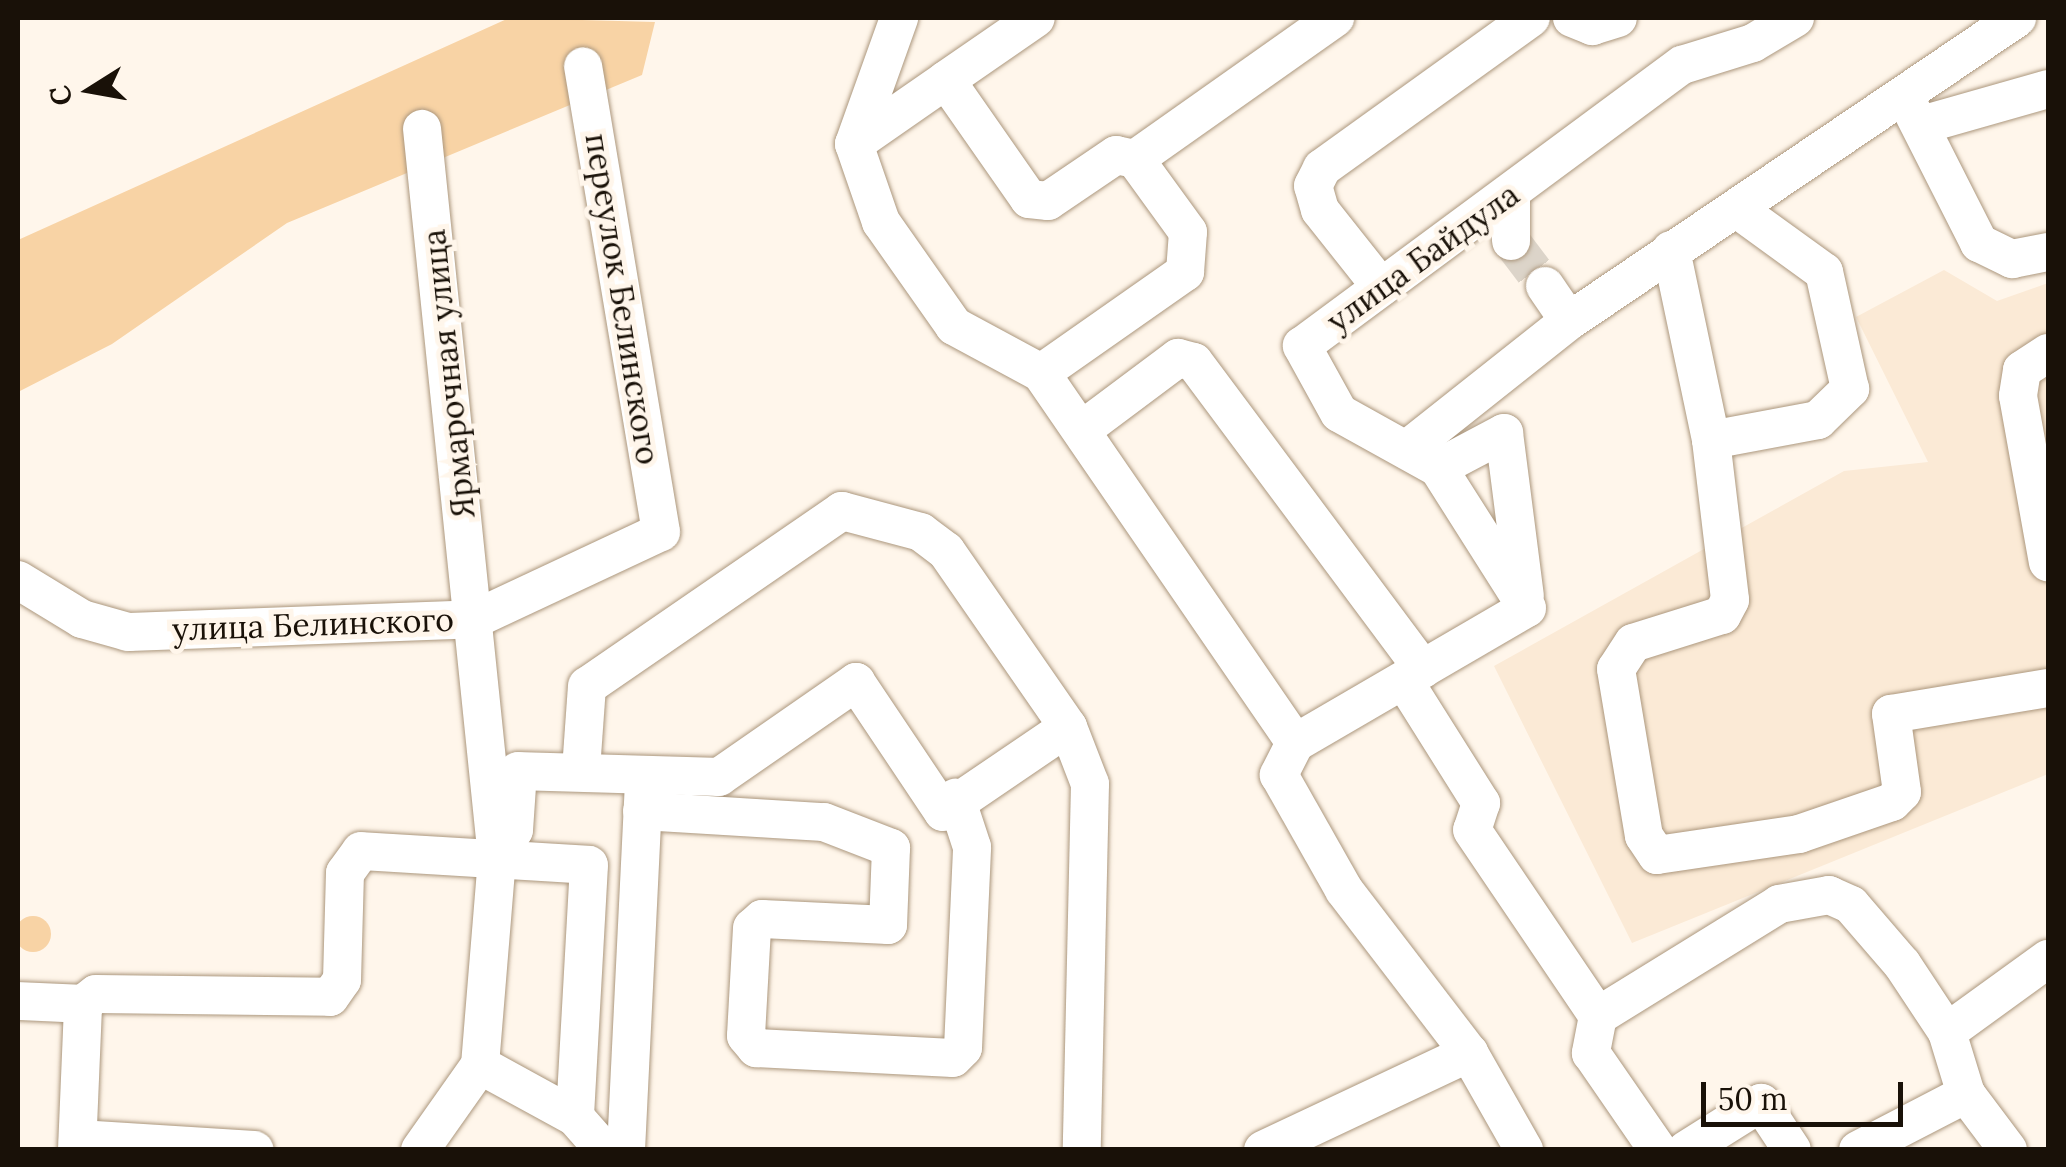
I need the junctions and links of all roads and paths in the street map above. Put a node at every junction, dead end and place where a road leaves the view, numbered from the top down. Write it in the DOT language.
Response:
graph roads {
  1 [pos="899,18"];
  2 [pos="1036,18"];
  3 [pos="1335,18"];
  4 [pos="1531,18"];
  5 [pos="1572,18"];
  6 [pos="1618,18"];
  7 [pos="1794,18"];
  8 [pos="2018,18"];
  9 [pos="583,66"];
  10 [pos="946,80"];
  11 [pos="2048,88"];
  12 [pos="1915,111"];
  13 [pos="422,129"];
  14 [pos="854,144"];
  15 [pos="1135,158"];
  16 [pos="1511,194"];
  17 [pos="1741,212"];
  18 [pos="1511,241"];
  19 [pos="1671,250"];
  20 [pos="2048,252"];
  21 [pos="1544,286"];
  22 [pos="1381,287"];
  23 [pos="1569,320"];
  24 [pos="2048,352"];
  25 [pos="1041,373"];
  26 [pos="1083,428"];
  27 [pos="1711,440"];
  28 [pos="1424,458"];
  29 [pos="661,532"];
  30 [pos="2048,562"];
  31 [pos="18,580"];
  32 [pos="1527,608"];
  33 [pos="476,619"];
  34 [pos="1414,677"];
  35 [pos="2048,688"];
  36 [pos="1068,727"];
  37 [pos="1296,742"];
  38 [pos="581,770"];
  39 [pos="644,792"];
  40 [pos="949,805"];
  41 [pos="891,848"];
  42 [pos="497,858"];
  43 [pos="2048,959"];
  44 [pos="18,1000"];
  45 [pos="83,1004"];
  46 [pos="1598,1016"];
  47 [pos="1947,1032"];
  48 [pos="1469,1053"];
  49 [pos="480,1065"];
  50 [pos="1966,1094"];
  51 [pos="576,1117"];
  52 [pos="77,1144"];
  53 [pos="255,1150"];
  54 [pos="420,1150"];
  55 [pos="604,1150"];
  56 [pos="626,1150"];
  57 [pos="1082,1150"];
  58 [pos="1263,1150"];
  59 [pos="1524,1150"];
  60 [pos="1658,1150"];
  61 [pos="1686,1150"];
  62 [pos="1792,1150"];
  63 [pos="1858,1150"];
  64 [pos="2008,1150"];
  1 -- 14 [label="street"];
  2 -- 10 [label="street"];
  3 -- 15 [label="street"];
  4 -- 22 [label="street"];
  5 -- 6 [label="street"];
  7 -- 16 [label="street, улица Байдула"];
  8 -- 12 [label="street"];
  9 -- 29 [label="street, переулок Белинского"];
  10 -- 14 [label="street"];
  10 -- 15 [label="street"];
  11 -- 12 [label="street"];
  12 -- 17 [label="street"];
  12 -- 20 [label="street"];
  13 -- 33 [label="street, Ярмарочная улица"];
  14 -- 25 [label="street"];
  15 -- 25 [label="street"];
  16 -- 18 [label="street"];
  16 -- 22 [label="street, улица Байдула"];
  17 -- 19 [label="street"];
  17 -- 27 [label="street"];
  19 -- 23 [label="street"];
  19 -- 27 [label="street"];
  21 -- 23 [label="street"];
  22 -- 28 [label="street, улица Байдула"];
  23 -- 28 [label="street"];
  24 -- 30 [label="street"];
  25 -- 26 [label="street"];
  26 -- 34 [label="street"];
  26 -- 37 [label="street"];
  27 -- 35 [label="street"];
  28 -- 32 [label="street"];
  28 -- 32 [label="street"];
  29 -- 33 [label="street, улица Белинского"];
  31 -- 33 [label="street, улица Белинского"];
  32 -- 34 [label="street"];
  33 -- 42 [label="street, Ярмарочная улица"];
  34 -- 37 [label="street"];
  34 -- 46 [label="street"];
  36 -- 38 [label="street"];
  36 -- 40 [label="street"];
  36 -- 57 [label="street"];
  37 -- 48 [label="street"];
  38 -- 39 [label="street"];
  38 -- 42 [label="street"];
  39 -- 40 [label="street"];
  39 -- 41 [label="street"];
  39 -- 56 [label="street"];
  40 -- 41 [label="street"];
  40 -- 41 [label="street"];
  42 -- 45 [label="street"];
  42 -- 49 [label="street"];
  42 -- 51 [label="street"];
  43 -- 47 [label="street"];
  44 -- 45 [label="street"];
  45 -- 52 [label="street"];
  46 -- 47 [label="street"];
  46 -- 60 [label="street"];
  47 -- 50 [label="street"];
  48 -- 58 [label="street"];
  48 -- 59 [label="street"];
  49 -- 51 [label="street"];
  49 -- 54 [label="street"];
  50 -- 63 [label="street"];
  50 -- 64 [label="street"];
  51 -- 55 [label="street"];
  52 -- 53 [label="street"];
  61 -- 62 [label="street"];
}
